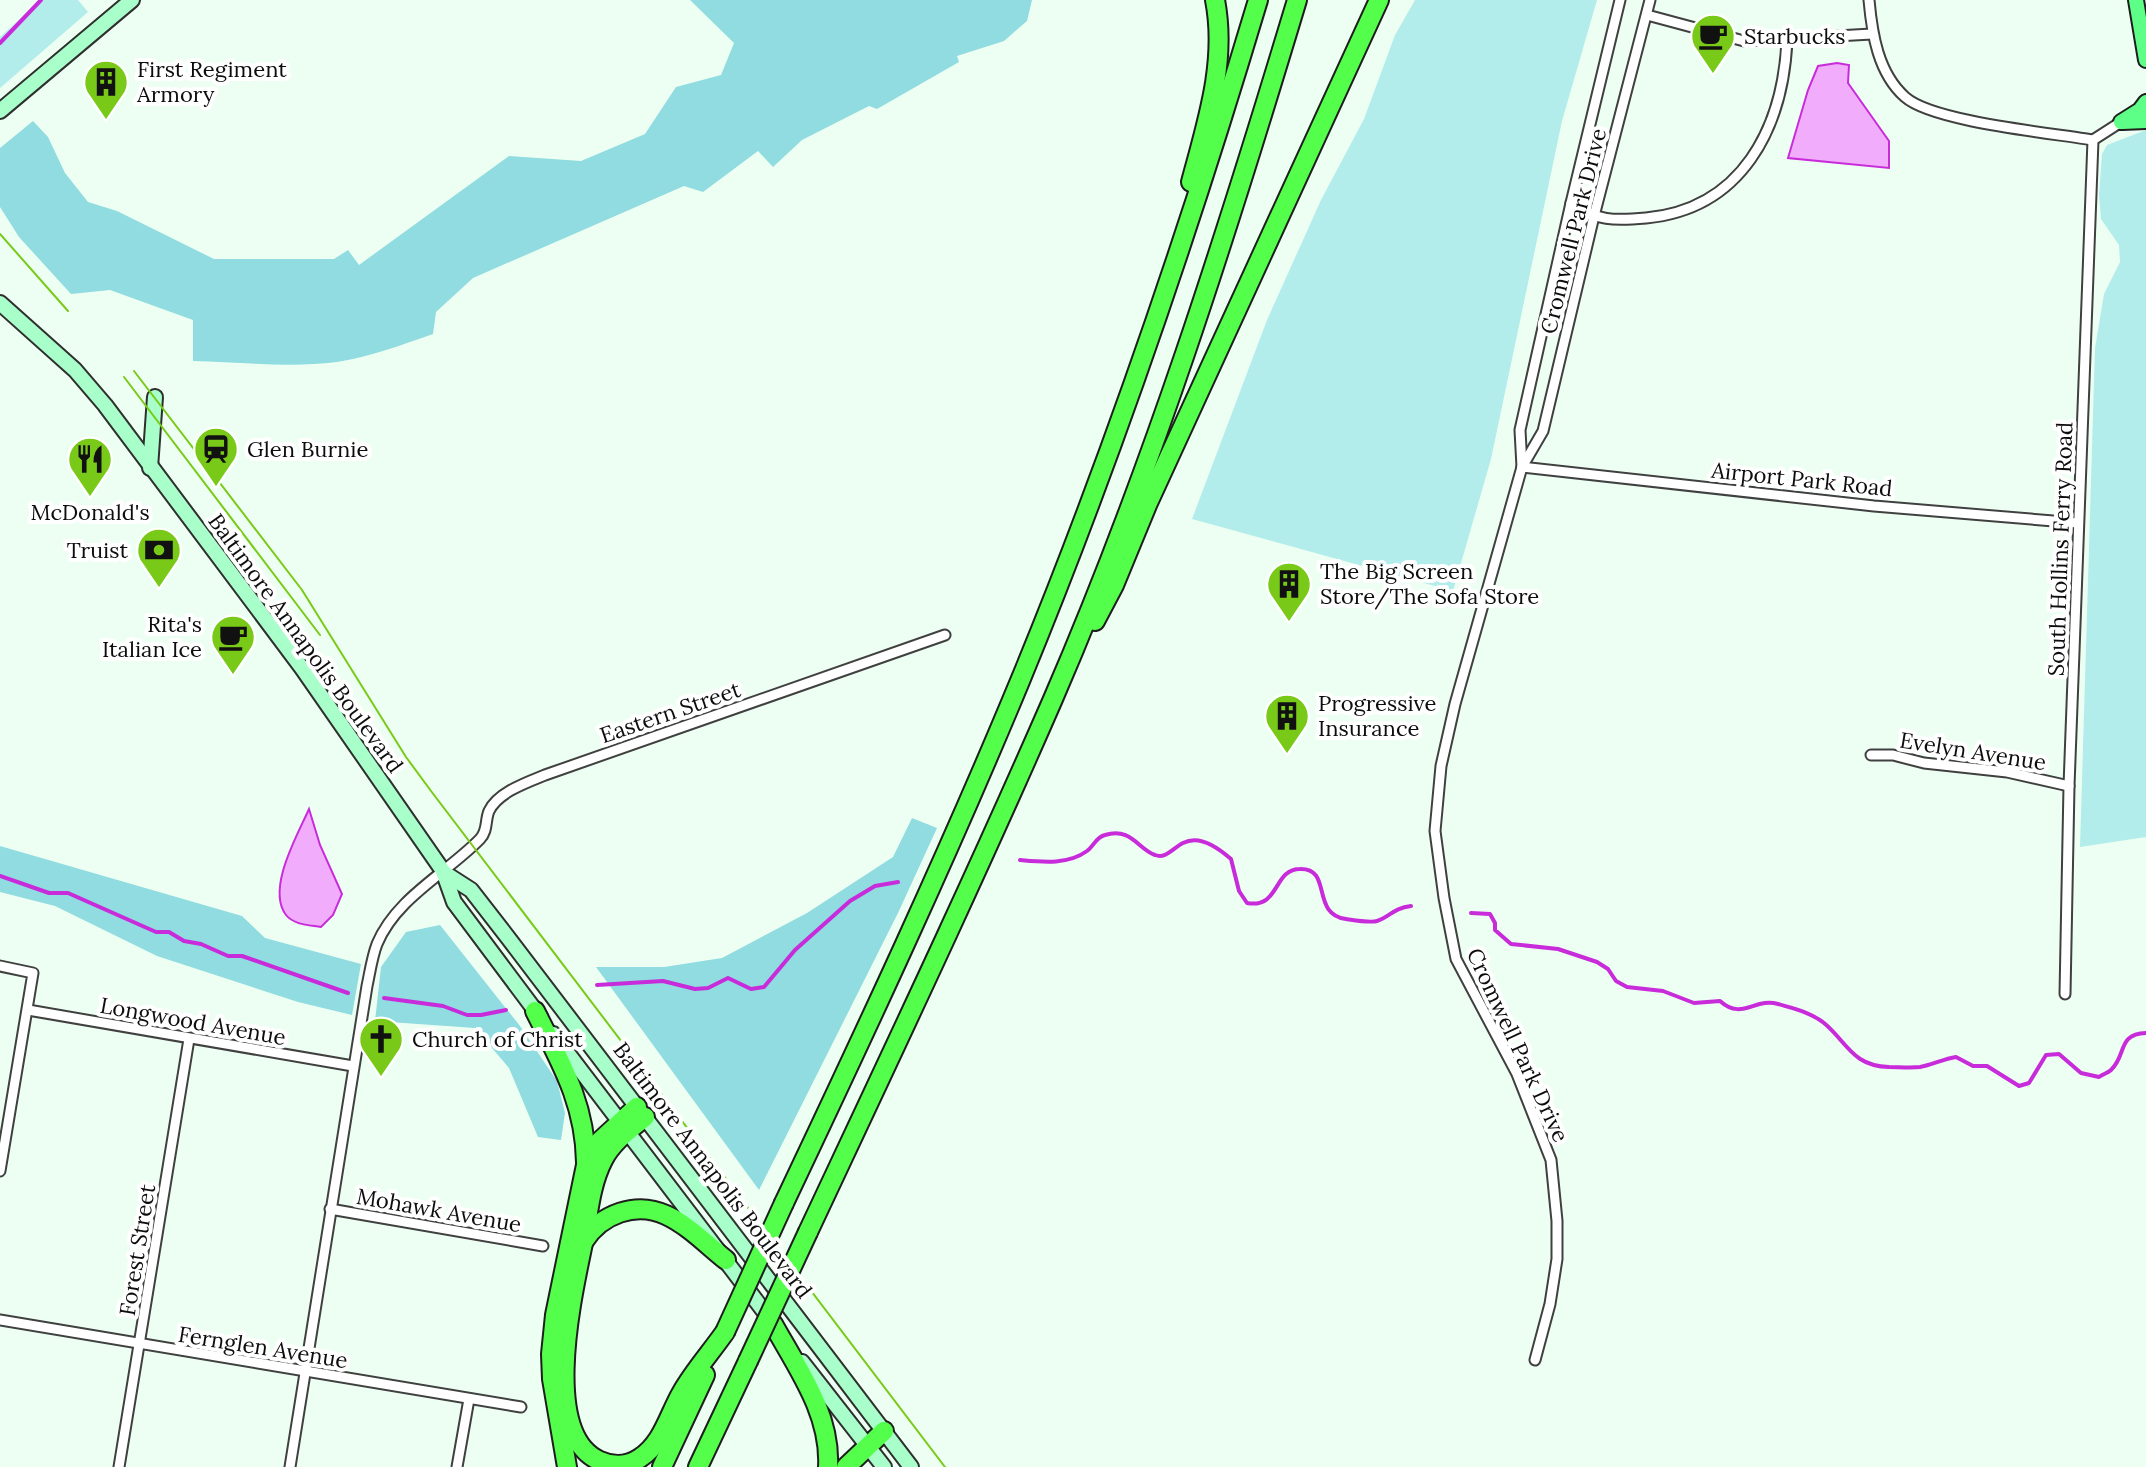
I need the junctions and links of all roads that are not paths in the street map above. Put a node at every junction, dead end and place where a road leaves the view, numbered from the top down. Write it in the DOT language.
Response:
graph roads {
  1 [pos="132,0"];
  2 [pos="1215,0"];
  3 [pos="1258,0"];
  4 [pos="1297,0"];
  5 [pos="1379,0"];
  6 [pos="1620,0"];
  7 [pos="1650,0"];
  8 [pos="1869,0"];
  9 [pos="2139,0"];
  10 [pos="1647,15"];
  11 [pos="2146,19"];
  12 [pos="1872,34"];
  13 [pos="1787,40"];
  14 [pos="2146,60"];
  15 [pos="2145,110"];
  16 [pos="0,111"];
  17 [pos="2121,122"];
  18 [pos="2093,140"];
  19 [pos="1571,203"];
  20 [pos="1594,216"];
  21 [pos="0,303"];
  22 [pos="1144,359"];
  23 [pos="155,397"];
  24 [pos="1522,467"];
  25 [pos="150,468"];
  26 [pos="2078,523"];
  27 [pos="945,635"];
  28 [pos="1054,698"];
  29 [pos="1871,755"];
  30 [pos="2069,786"];
  31 [pos="443,871"];
  32 [pos="0,966"];
  33 [pos="2065,994"];
  34 [pos="28,1010"];
  35 [pos="535,1011"];
  36 [pos="189,1039"];
  37 [pos="353,1066"];
  38 [pos="641,1112"];
  39 [pos="624,1126"];
  40 [pos="586,1165"];
  41 [pos="0,1171"];
  42 [pos="330,1209"];
  43 [pos="583,1244"];
  44 [pos="543,1246"];
  45 [pos="726,1260"];
  46 [pos="0,1320"];
  47 [pos="773,1324"];
  48 [pos="725,1332"];
  49 [pos="140,1345"];
  50 [pos="1535,1360"];
  51 [pos="306,1372"];
  52 [pos="469,1399"];
  53 [pos="727,1405"];
  54 [pos="521,1407"];
  55 [pos="886,1434"];
  56 [pos="871,1458"];
  57 [pos="119,1467"];
  58 [pos="290,1467"];
  59 [pos="457,1467"];
  60 [pos="567,1467"];
  61 [pos="662,1467"];
  62 [pos="698,1467"];
  63 [pos="707,1467"];
  64 [pos="828,1467"];
  65 [pos="846,1467"];
  66 [pos="911,1467"];
  1 -- 16 [label="main road"];
  2 -- 22 [label="highway"];
  3 -- 22 [label="highway"];
  4 -- 28 [label="highway"];
  5 -- 28 [label="highway"];
  6 -- 19 [label="street, Cromwell Park Drive"];
  7 -- 10 [label="street, Cromwell Park Drive"];
  8 -- 12 [label="street"];
  9 -- 11 [label="main road"];
  9 -- 14 [label="main road"];
  10 -- 13 [label="street"];
  10 -- 20 [label="street, Cromwell Park Drive"];
  12 -- 13 [label="street"];
  12 -- 18 [label="street"];
  13 -- 20 [label="street"];
  15 -- 17 [label="main road"];
  17 -- 18 [label="street"];
  18 -- 26 [label="street, South Hollins Ferry Road"];
  19 -- 20 [label="street"];
  19 -- 24 [label="street, Cromwell Park Drive"];
  20 -- 24 [label="street, Cromwell Park Drive"];
  21 -- 25 [label="main road, Baltimore Annapolis Boulevard"];
  22 -- 48 [label="highway, bridge"];
  23 -- 25 [label="main road"];
  24 -- 26 [label="street, Airport Park Road"];
  24 -- 50 [label="street, Cromwell Park Drive"];
  25 -- 31 [label="main road, Baltimore Annapolis Boulevard"];
  26 -- 30 [label="street, South Hollins Ferry Road"];
  27 -- 31 [label="street, Eastern Street"];
  28 -- 53 [label="highway, bridge"];
  29 -- 30 [label="street, Evelyn Avenue"];
  30 -- 33 [label="street, South Hollins Ferry Road"];
  31 -- 35 [label="main road, Baltimore Annapolis Boulevard"];
  31 -- 37 [label="street, Eastern Street"];
  31 -- 38 [label="main road, Baltimore Annapolis Boulevard"];
  32 -- 34 [label="street"];
  34 -- 36 [label="street, Longwood Avenue"];
  34 -- 41 [label="street"];
  35 -- 39 [label="main road, Baltimore Annapolis Boulevard"];
  35 -- 40 [label="highway"];
  36 -- 37 [label="street, Longwood Avenue"];
  36 -- 49 [label="street, Forest Street"];
  37 -- 42 [label="street"];
  38 -- 39 [label="highway"];
  38 -- 55 [label="main road, Baltimore Annapolis Boulevard"];
  39 -- 40 [label="highway"];
  39 -- 43 [label="highway"];
  39 -- 45 [label="main road, Baltimore Annapolis Boulevard"];
  40 -- 60 [label="highway"];
  42 -- 44 [label="street, Mohawk Avenue"];
  42 -- 51 [label="street"];
  43 -- 45 [label="highway"];
  43 -- 48 [label="highway"];
  45 -- 47 [label="main road, Baltimore Annapolis Boulevard"];
  46 -- 49 [label="street, Fernglen Avenue"];
  47 -- 56 [label="main road, Baltimore Annapolis Boulevard"];
  47 -- 64 [label="highway"];
  48 -- 61 [label="highway"];
  49 -- 51 [label="street, Fernglen Avenue"];
  49 -- 57 [label="street, Forest Street"];
  51 -- 52 [label="street, Fernglen Avenue"];
  51 -- 58 [label="street"];
  52 -- 54 [label="street, Fernglen Avenue"];
  52 -- 59 [label="street"];
  53 -- 62 [label="highway"];
  53 -- 63 [label="highway"];
  55 -- 56 [label="highway"];
  55 -- 66 [label="main road, Baltimore Annapolis Boulevard"];
  56 -- 65 [label="highway"];
}
